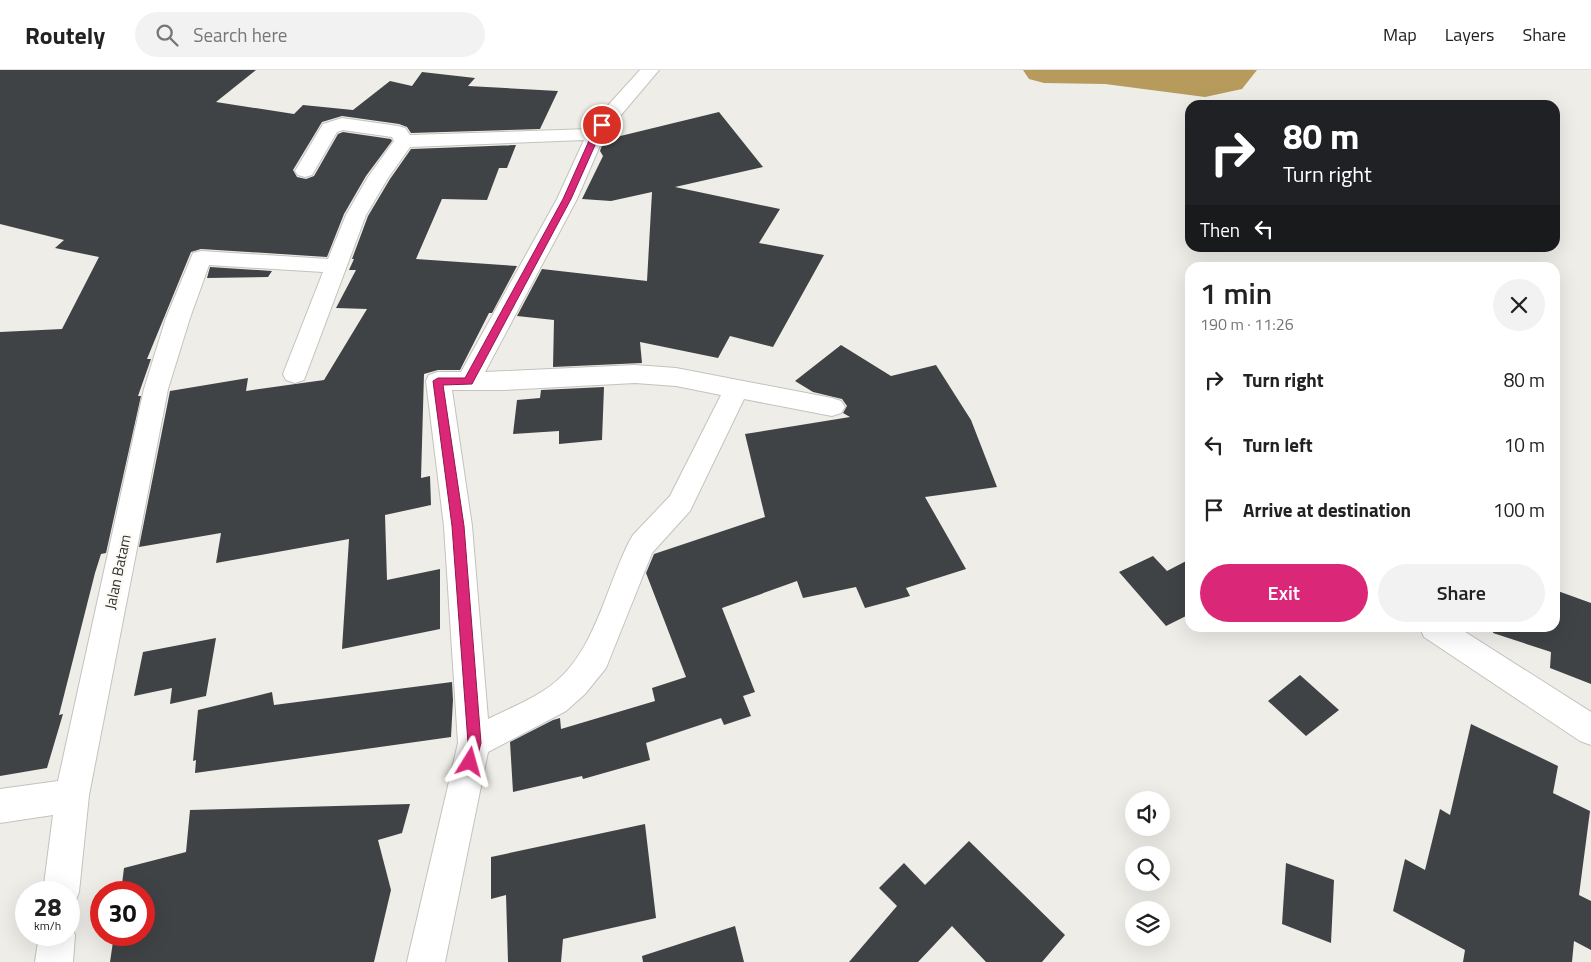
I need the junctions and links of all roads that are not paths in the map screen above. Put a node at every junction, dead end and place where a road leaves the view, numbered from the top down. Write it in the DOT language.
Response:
graph roads {
  1 [pos="650,70"];
  2 [pos="596,134"];
  3 [pos="404,141"];
  4 [pos="305,171"];
  5 [pos="336,266"];
  6 [pos="295,374"];
  7 [pos="468,381"];
  8 [pos="737,388"];
  9 [pos="832,407"];
  10 [pos="1441,632"];
  11 [pos="1591,730"];
  12 [pos="474,743"];
  13 [pos="72,795"];
  14 [pos="0,806"];
  15 [pos="62,881"];
  16 [pos="56,946"];
  17 [pos="54,962"];
  18 [pos="426,962"];
  1 -- 2 [label="street"];
  2 -- 3 [label="street"];
  2 -- 7 [label="street"];
  3 -- 4 [label="street"];
  3 -- 5 [label="street"];
  5 -- 6 [label="street"];
  5 -- 13 [label="street, Jalan Batam"];
  7 -- 8 [label="street"];
  7 -- 12 [label="street"];
  8 -- 9 [label="street"];
  8 -- 12 [label="street"];
  10 -- 11 [label="street"];
  12 -- 18 [label="street"];
  13 -- 14 [label="street"];
  13 -- 15 [label="street, Jalan Batam"];
  16 -- 17 [label="street"];
}
